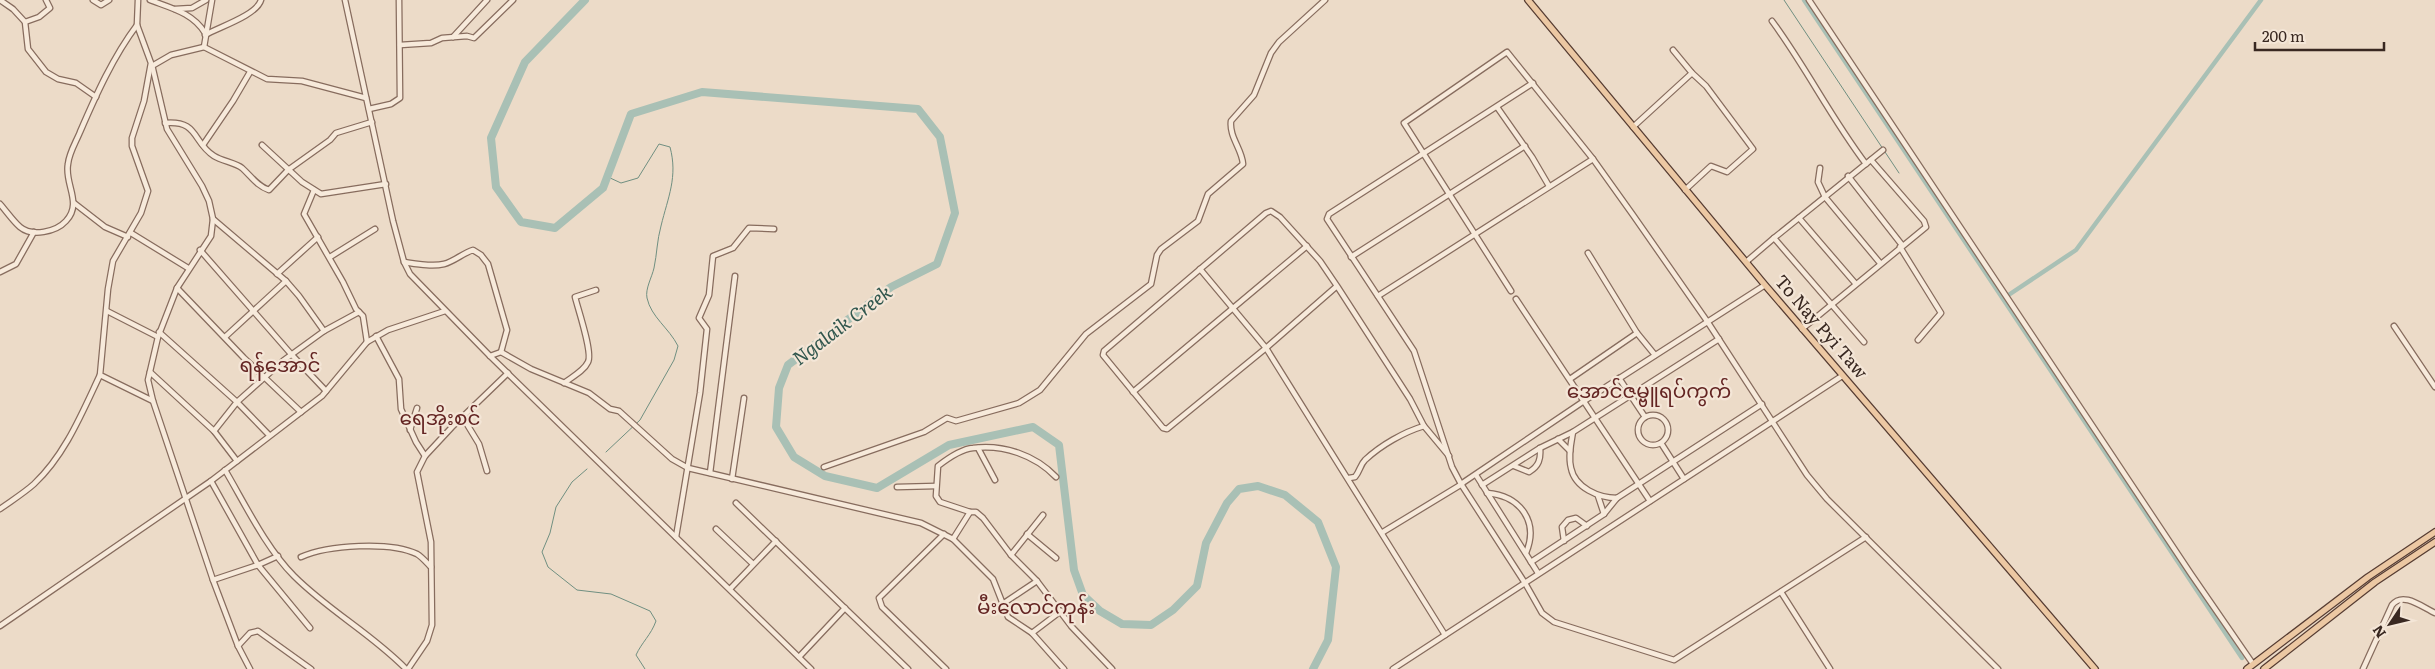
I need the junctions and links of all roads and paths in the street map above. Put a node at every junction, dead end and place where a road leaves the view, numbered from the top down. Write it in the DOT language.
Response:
graph roads {
  1 [pos="0,0"];
  2 [pos="46,0"];
  3 [pos="93,0"];
  4 [pos="109,0"];
  5 [pos="138,0"];
  6 [pos="150,0"];
  7 [pos="206,0"];
  8 [pos="212,0"];
  9 [pos="261,0"];
  10 [pos="345,0"];
  11 [pos="399,0"];
  12 [pos="487,0"];
  13 [pos="513,0"];
  14 [pos="1325,0"];
  15 [pos="1528,0"];
  16 [pos="1809,0"];
  17 [pos="173,9"];
  18 [pos="1772,21"];
  19 [pos="25,22"];
  20 [pos="137,25"];
  21 [pos="205,34"];
  22 [pos="453,37"];
  23 [pos="400,45"];
  24 [pos="204,47"];
  25 [pos="1673,50"];
  26 [pos="152,64"];
  27 [pos="250,72"];
  28 [pos="1692,73"];
  29 [pos="1533,83"];
  30 [pos="96,97"];
  31 [pos="366,98"];
  32 [pos="1497,107"];
  33 [pos="369,109"];
  34 [pos="372,122"];
  35 [pos="165,123"];
  36 [pos="1633,127"];
  37 [pos="203,145"];
  38 [pos="262,145"];
  39 [pos="1525,146"];
  40 [pos="1883,150"];
  41 [pos="1423,154"];
  42 [pos="1593,159"];
  43 [pos="1871,160"];
  44 [pos="1866,164"];
  45 [pos="1820,168"];
  46 [pos="288,170"];
  47 [pos="1848,176"];
  48 [pos="386,184"];
  49 [pos="1549,186"];
  50 [pos="314,190"];
  51 [pos="1686,190"];
  52 [pos="1450,195"];
  53 [pos="1825,197"];
  54 [pos="74,202"];
  55 [pos="0,204"];
  56 [pos="1799,218"];
  57 [pos="213,219"];
  58 [pos="375,229"];
  59 [pos="774,229"];
  60 [pos="34,232"];
  61 [pos="1475,234"];
  62 [pos="130,235"];
  63 [pos="318,237"];
  64 [pos="1774,238"];
  65 [pos="1307,246"];
  66 [pos="1901,246"];
  67 [pos="200,250"];
  68 [pos="1588,252"];
  69 [pos="330,257"];
  70 [pos="1351,257"];
  71 [pos="404,262"];
  72 [pos="1746,262"];
  73 [pos="1880,263"];
  74 [pos="188,268"];
  75 [pos="1200,269"];
  76 [pos="0,272"];
  77 [pos="278,274"];
  78 [pos="735,276"];
  79 [pos="286,281"];
  80 [pos="1855,283"];
  81 [pos="1765,285"];
  82 [pos="1337,286"];
  83 [pos="177,288"];
  84 [pos="596,290"];
  85 [pos="1511,291"];
  86 [pos="1378,296"];
  87 [pos="1516,299"];
  88 [pos="1830,304"];
  89 [pos="1233,308"];
  90 [pos="446,311"];
  91 [pos="107,312"];
  92 [pos="254,312"];
  93 [pos="359,312"];
  94 [pos="1707,321"];
  95 [pos="2394,326"];
  96 [pos="1802,329"];
  97 [pos="324,331"];
  98 [pos="1637,333"];
  99 [pos="158,334"];
  100 [pos="376,336"];
  101 [pos="226,337"];
  102 [pos="1719,339"];
  103 [pos="1918,340"];
  104 [pos="367,342"];
  105 [pos="1864,342"];
  106 [pos="1266,348"];
  107 [pos="501,352"];
  108 [pos="291,354"];
  109 [pos="1655,355"];
  110 [pos="490,356"];
  111 [pos="150,372"];
  112 [pos="508,373"];
  113 [pos="100,376"];
  114 [pos="1842,376"];
  115 [pos="266,378"];
  116 [pos="1619,378"];
  117 [pos="1570,379"];
  118 [pos="564,383"];
  119 [pos="2435,387"];
  120 [pos="326,391"];
  121 [pos="1133,392"];
  122 [pos="1632,396"];
  123 [pos="744,398"];
  124 [pos="153,401"];
  125 [pos="1584,401"];
  126 [pos="237,402"];
  127 [pos="1762,404"];
  128 [pos="417,408"];
  129 [pos="301,412"];
  130 [pos="462,416"];
  131 [pos="1645,417"];
  132 [pos="1597,419"];
  133 [pos="1774,421"];
  134 [pos="1424,426"];
  135 [pos="410,430"];
  136 [pos="214,431"];
  137 [pos="1573,432"];
  138 [pos="269,435"];
  139 [pos="1558,439"];
  140 [pos="1661,443"];
  141 [pos="978,448"];
  142 [pos="1540,448"];
  143 [pos="1570,451"];
  144 [pos="425,456"];
  145 [pos="1449,456"];
  146 [pos="237,461"];
  147 [pos="1673,462"];
  148 [pos="1514,466"];
  149 [pos="824,467"];
  150 [pos="688,468"];
  151 [pos="225,470"];
  152 [pos="487,471"];
  153 [pos="710,473"];
  154 [pos="1476,475"];
  155 [pos="1056,477"];
  156 [pos="1349,478"];
  157 [pos="732,479"];
  158 [pos="1684,479"];
  159 [pos="994,480"];
  160 [pos="211,481"];
  161 [pos="1462,484"];
  162 [pos="1638,484"];
  163 [pos="1482,485"];
  164 [pos="936,486"];
  165 [pos="897,487"];
  166 [pos="1488,493"];
  167 [pos="1597,496"];
  168 [pos="187,498"];
  169 [pos="1617,498"];
  170 [pos="1650,501"];
  171 [pos="736,503"];
  172 [pos="0,509"];
  173 [pos="970,512"];
  174 [pos="1604,514"];
  175 [pos="1043,515"];
  176 [pos="1587,526"];
  177 [pos="716,529"];
  178 [pos="1383,532"];
  179 [pos="2435,532"];
  180 [pos="944,534"];
  181 [pos="1027,534"];
  182 [pos="676,537"];
  183 [pos="1866,537"];
  184 [pos="953,539"];
  185 [pos="1564,541"];
  186 [pos="776,542"];
  187 [pos="2435,542"];
  188 [pos="1526,554"];
  189 [pos="1011,555"];
  190 [pos="278,556"];
  191 [pos="301,557"];
  192 [pos="1056,558"];
  193 [pos="1531,562"];
  194 [pos="753,564"];
  195 [pos="258,565"];
  196 [pos="432,567"];
  197 [pos="1538,573"];
  198 [pos="213,580"];
  199 [pos="1037,581"];
  200 [pos="1525,582"];
  201 [pos="730,589"];
  202 [pos="1781,592"];
  203 [pos="1004,603"];
  204 [pos="845,608"];
  205 [pos="1061,611"];
  206 [pos="2435,613"];
  207 [pos="0,626"];
  208 [pos="310,628"];
  209 [pos="1032,633"];
  210 [pos="1445,635"];
  211 [pos="238,646"];
  212 [pos="799,657"];
  213 [pos="2253,664"];
  214 [pos="250,669"];
  215 [pos="310,669"];
  216 [pos="407,669"];
  217 [pos="811,669"];
  218 [pos="908,669"];
  219 [pos="946,669"];
  220 [pos="1064,669"];
  221 [pos="1112,669"];
  222 [pos="1393,669"];
  223 [pos="1830,669"];
  224 [pos="1998,669"];
  225 [pos="2095,669"];
  226 [pos="2247,669"];
  227 [pos="2264,669"];
  228 [pos="2363,669"];
  1 -- 19 [label="street"];
  2 -- 19 [label="street"];
  3 -- 4 [label="street"];
  5 -- 20 [label="street"];
  6 -- 17 [label="street"];
  7 -- 17 [label="street"];
  8 -- 21 [label="street"];
  9 -- 21 [label="street"];
  10 -- 31 [label="street"];
  11 -- 23 [label="street"];
  12 -- 22 [label="street"];
  13 -- 22 [label="street"];
  14 -- 149 [label="street"];
  15 -- 36 [label="main road, To Nay Pyi Taw"];
  16 -- 213 [label="street"];
  17 -- 21 [label="street"];
  18 -- 44 [label="street"];
  19 -- 30 [label="street"];
  20 -- 26 [label="street"];
  20 -- 30 [label="street"];
  21 -- 24 [label="street"];
  22 -- 23 [label="street"];
  23 -- 33 [label="street"];
  24 -- 26 [label="street"];
  24 -- 27 [label="street"];
  25 -- 28 [label="street"];
  26 -- 35 [label="street"];
  26 -- 62 [label="street"];
  27 -- 31 [label="street"];
  27 -- 37 [label="street"];
  28 -- 36 [label="street"];
  28 -- 51 [label="street"];
  29 -- 32 [label="street"];
  29 -- 41 [label="street"];
  29 -- 42 [label="street"];
  30 -- 54 [label="street"];
  31 -- 33 [label="street"];
  32 -- 39 [label="street"];
  32 -- 41 [label="street"];
  33 -- 34 [label="street"];
  34 -- 46 [label="street"];
  34 -- 48 [label="street"];
  35 -- 37 [label="street"];
  35 -- 57 [label="street"];
  36 -- 51 [label="main road, To Nay Pyi Taw"];
  37 -- 46 [label="street"];
  38 -- 46 [label="street"];
  39 -- 49 [label="street"];
  39 -- 52 [label="street"];
  40 -- 43 [label="street"];
  41 -- 52 [label="street"];
  41 -- 70 [label="street"];
  42 -- 49 [label="street"];
  42 -- 94 [label="street"];
  43 -- 44 [label="street"];
  43 -- 66 [label="street"];
  44 -- 47 [label="street"];
  45 -- 53 [label="street"];
  46 -- 50 [label="street"];
  47 -- 53 [label="street"];
  47 -- 66 [label="street"];
  48 -- 50 [label="street"];
  48 -- 71 [label="street"];
  49 -- 61 [label="street"];
  50 -- 63 [label="street"];
  51 -- 72 [label="main road, To Nay Pyi Taw"];
  52 -- 61 [label="street"];
  52 -- 70 [label="street"];
  53 -- 56 [label="street"];
  53 -- 73 [label="street"];
  54 -- 60 [label="street"];
  54 -- 62 [label="street"];
  55 -- 60 [label="street"];
  56 -- 64 [label="street"];
  56 -- 80 [label="street"];
  57 -- 67 [label="street"];
  57 -- 77 [label="street"];
  58 -- 69 [label="street"];
  59 -- 150 [label="street"];
  60 -- 76 [label="street"];
  61 -- 85 [label="street"];
  61 -- 86 [label="street"];
  62 -- 74 [label="street"];
  62 -- 91 [label="street"];
  63 -- 69 [label="street"];
  63 -- 77 [label="street"];
  64 -- 72 [label="street"];
  64 -- 88 [label="street"];
  65 -- 75 [label="street"];
  65 -- 82 [label="street"];
  65 -- 89 [label="street"];
  66 -- 73 [label="street"];
  66 -- 103 [label="street"];
  67 -- 74 [label="street"];
  67 -- 92 [label="street"];
  68 -- 98 [label="street"];
  69 -- 93 [label="street"];
  70 -- 86 [label="street"];
  71 -- 90 [label="street"];
  71 -- 107 [label="street"];
  72 -- 81 [label="main road, To Nay Pyi Taw"];
  73 -- 80 [label="street"];
  74 -- 83 [label="street"];
  75 -- 89 [label="street"];
  75 -- 121 [label="street"];
  77 -- 79 [label="street"];
  78 -- 153 [label="street"];
  79 -- 92 [label="street"];
  79 -- 97 [label="street"];
  80 -- 88 [label="street"];
  81 -- 94 [label="street"];
  81 -- 96 [label="main road, To Nay Pyi Taw"];
  82 -- 106 [label="street"];
  82 -- 134 [label="street"];
  83 -- 99 [label="street"];
  83 -- 101 [label="street"];
  84 -- 118 [label="street"];
  86 -- 145 [label="street"];
  87 -- 117 [label="street"];
  88 -- 96 [label="street"];
  88 -- 105 [label="street"];
  89 -- 106 [label="street"];
  89 -- 121 [label="street"];
  90 -- 100 [label="street"];
  90 -- 110 [label="street"];
  91 -- 99 [label="street"];
  91 -- 113 [label="street"];
  92 -- 101 [label="street"];
  92 -- 108 [label="street"];
  93 -- 97 [label="street"];
  93 -- 104 [label="street"];
  94 -- 102 [label="street"];
  94 -- 109 [label="street"];
  95 -- 119 [label="street"];
  96 -- 114 [label="main road, To Nay Pyi Taw"];
  97 -- 108 [label="street"];
  98 -- 109 [label="street"];
  98 -- 117 [label="street"];
  99 -- 111 [label="street"];
  99 -- 126 [label="street"];
  100 -- 104 [label="street"];
  100 -- 135 [label="street"];
  101 -- 115 [label="street"];
  102 -- 122 [label="street"];
  102 -- 127 [label="street"];
  104 -- 120 [label="street"];
  106 -- 121 [label="street"];
  106 -- 156 [label="street"];
  107 -- 110 [label="street"];
  107 -- 118 [label="street"];
  108 -- 115 [label="street"];
  108 -- 120 [label="street"];
  109 -- 116 [label="street"];
  110 -- 112 [label="street"];
  111 -- 124 [label="street"];
  111 -- 136 [label="street"];
  112 -- 130 [label="street"];
  112 -- 182 [label="street"];
  113 -- 124 [label="street"];
  113 -- 172 [label="street"];
  114 -- 133 [label="street"];
  114 -- 225 [label="main road, To Nay Pyi Taw"];
  115 -- 126 [label="street"];
  115 -- 129 [label="street"];
  116 -- 122 [label="street"];
  116 -- 125 [label="street"];
  117 -- 125 [label="street"];
  118 -- 150 [label="street"];
  120 -- 129 [label="street"];
  122 -- 131 [label="street"];
  122 -- 132 [label="street"];
  123 -- 157 [label="street"];
  124 -- 168 [label="street"];
  125 -- 132 [label="street"];
  125 -- 154 [label="street"];
  126 -- 136 [label="street"];
  126 -- 138 [label="street"];
  127 -- 133 [label="street"];
  127 -- 147 [label="street"];
  128 -- 135 [label="street"];
  129 -- 138 [label="street"];
  130 -- 144 [label="street"];
  130 -- 152 [label="street"];
  131 -- 140 [label="street"];
  131 -- 140 [label="street"];
  132 -- 137 [label="street"];
  132 -- 162 [label="street"];
  133 -- 158 [label="street"];
  133 -- 183 [label="street"];
  134 -- 145 [label="street"];
  134 -- 156 [label="street"];
  135 -- 144 [label="street"];
  136 -- 146 [label="street"];
  137 -- 139 [label="street"];
  137 -- 143 [label="street"];
  138 -- 146 [label="street"];
  139 -- 142 [label="street"];
  139 -- 143 [label="street"];
  140 -- 147 [label="street"];
  141 -- 155 [label="street"];
  141 -- 159 [label="street"];
  141 -- 164 [label="street"];
  142 -- 148 [label="street"];
  142 -- 148 [label="street"];
  143 -- 167 [label="street"];
  144 -- 196 [label="street"];
  145 -- 161 [label="street"];
  146 -- 151 [label="street"];
  147 -- 158 [label="street"];
  147 -- 162 [label="street"];
  148 -- 163 [label="street"];
  150 -- 153 [label="street"];
  150 -- 182 [label="street"];
  151 -- 160 [label="street"];
  151 -- 190 [label="street"];
  153 -- 157 [label="street"];
  154 -- 161 [label="street"];
  154 -- 163 [label="street"];
  156 -- 178 [label="street"];
  157 -- 180 [label="street"];
  158 -- 170 [label="street"];
  160 -- 168 [label="street"];
  160 -- 195 [label="street"];
  161 -- 178 [label="street"];
  161 -- 200 [label="street"];
  162 -- 169 [label="street"];
  162 -- 170 [label="street"];
  163 -- 166 [label="street"];
  164 -- 165 [label="street"];
  164 -- 173 [label="street"];
  166 -- 188 [label="street"];
  166 -- 188 [label="street"];
  167 -- 169 [label="street"];
  167 -- 174 [label="street"];
  168 -- 198 [label="street"];
  168 -- 207 [label="street"];
  169 -- 174 [label="street"];
  170 -- 197 [label="street"];
  171 -- 186 [label="street"];
  173 -- 184 [label="street"];
  173 -- 189 [label="street"];
  174 -- 176 [label="street"];
  175 -- 181 [label="street"];
  176 -- 185 [label="street"];
  176 -- 185 [label="street"];
  177 -- 194 [label="street"];
  178 -- 210 [label="street"];
  179 -- 213 [label="main road"];
  180 -- 184 [label="street"];
  180 -- 219 [label="street"];
  181 -- 189 [label="street"];
  181 -- 192 [label="street"];
  182 -- 201 [label="street"];
  183 -- 202 [label="street"];
  183 -- 224 [label="street"];
  184 -- 203 [label="street"];
  185 -- 193 [label="street"];
  186 -- 194 [label="street"];
  186 -- 204 [label="street"];
  187 -- 227 [label="main road"];
  188 -- 193 [label="street"];
  189 -- 199 [label="street"];
  190 -- 195 [label="street"];
  190 -- 216 [label="street"];
  191 -- 196 [label="street"];
  193 -- 197 [label="street"];
  194 -- 201 [label="street"];
  195 -- 198 [label="street"];
  195 -- 208 [label="street"];
  196 -- 216 [label="street"];
  197 -- 200 [label="street"];
  198 -- 211 [label="street"];
  199 -- 203 [label="street"];
  199 -- 205 [label="street"];
  200 -- 202 [label="street"];
  200 -- 210 [label="street"];
  201 -- 212 [label="street"];
  202 -- 223 [label="street"];
  203 -- 209 [label="street"];
  204 -- 212 [label="street"];
  204 -- 218 [label="street"];
  205 -- 209 [label="street"];
  205 -- 221 [label="street"];
  206 -- 228 [label="street"];
  209 -- 220 [label="street"];
  210 -- 222 [label="street"];
  211 -- 214 [label="street"];
  211 -- 215 [label="street"];
  212 -- 217 [label="street"];
  213 -- 226 [label="main road"];
}
